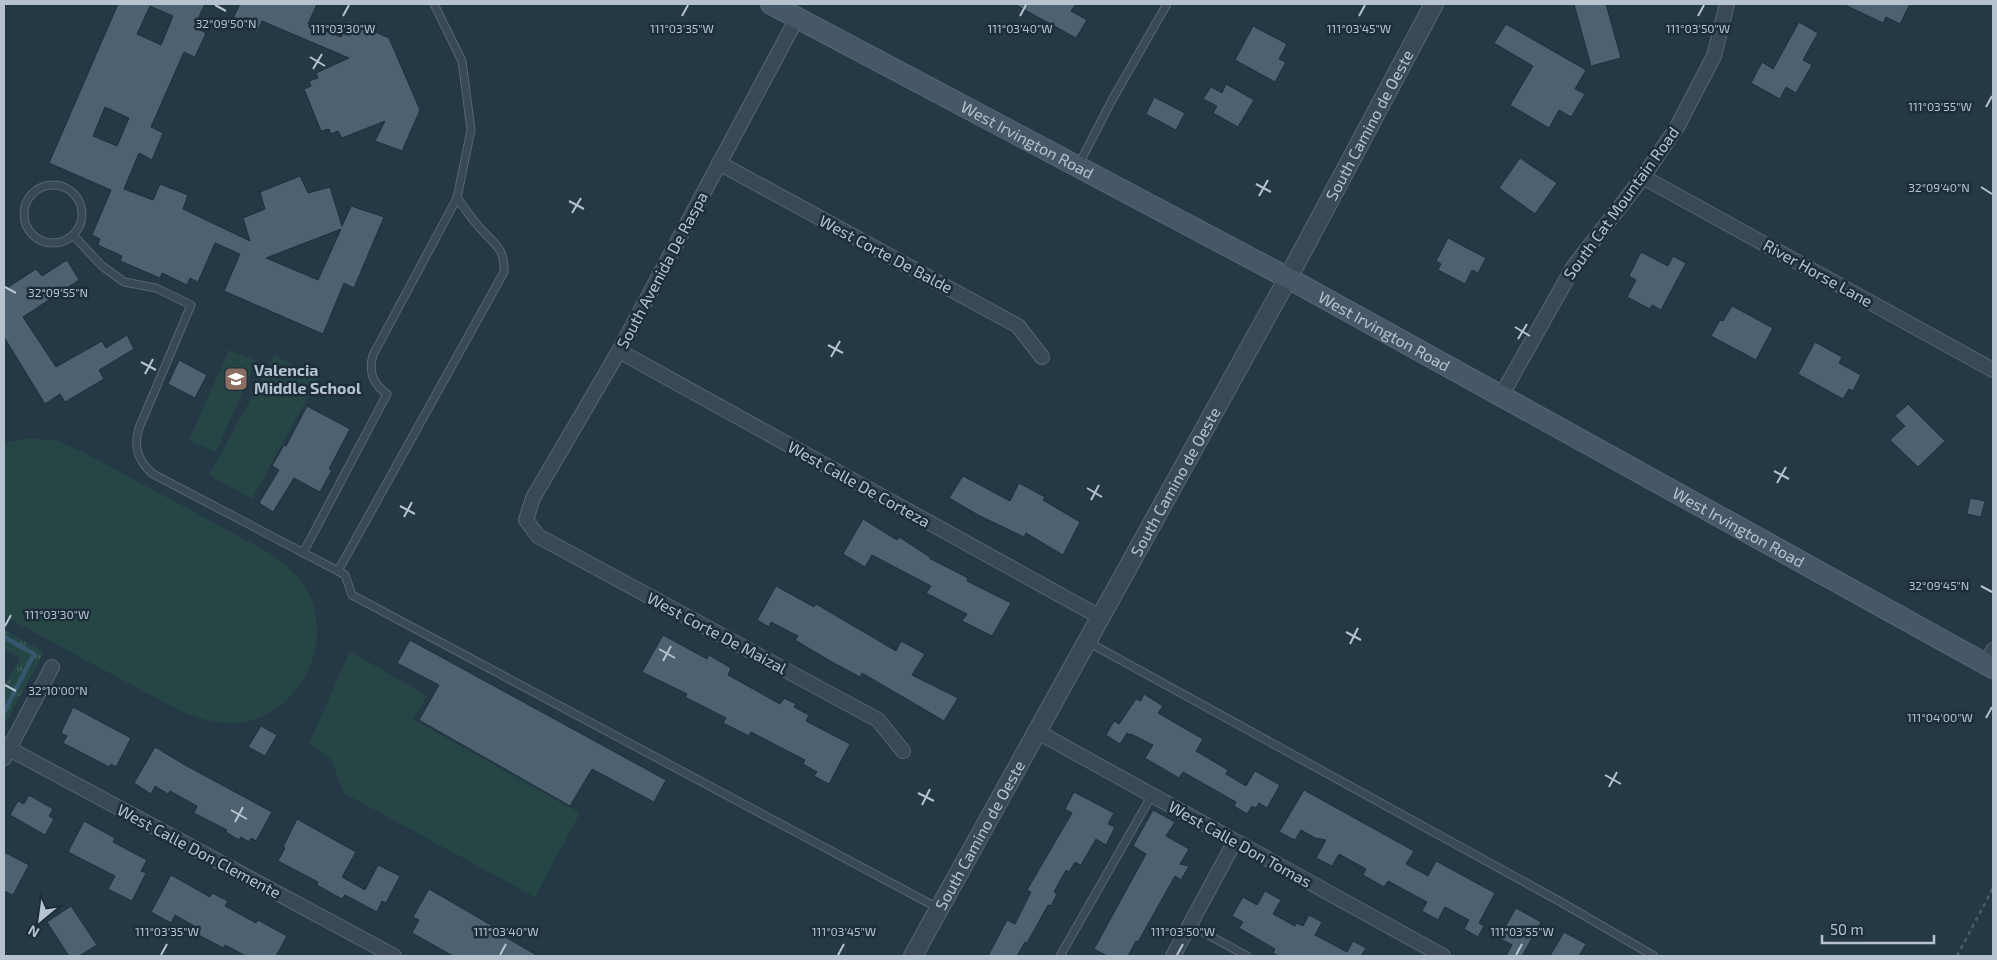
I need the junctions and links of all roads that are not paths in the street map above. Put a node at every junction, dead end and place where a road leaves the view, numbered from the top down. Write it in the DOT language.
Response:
graph roads {
  1 [pos="434,4"];
  2 [pos="771,4"];
  3 [pos="1167,4"];
  4 [pos="1434,4"];
  5 [pos="1727,4"];
  6 [pos="797,18"];
  7 [pos="719,164"];
  8 [pos="1078,167"];
  9 [pos="1644,177"];
  10 [pos="457,198"];
  11 [pos="73,235"];
  12 [pos="1288,278"];
  13 [pos="618,351"];
  14 [pos="1042,357"];
  15 [pos="1993,370"];
  16 [pos="1501,396"];
  17 [pos="526,520"];
  18 [pos="304,553"];
  19 [pos="338,571"];
  20 [pos="1100,617"];
  21 [pos="1086,641"];
  22 [pos="1991,660"];
  23 [pos="52,667"];
  24 [pos="1036,732"];
  25 [pos="5,751"];
  26 [pos="903,751"];
  27 [pos="1152,795"];
  28 [pos="1235,841"];
  29 [pos="939,908"];
  30 [pos="1190,925"];
  31 [pos="386,954"];
  32 [pos="913,956"];
  33 [pos="1060,956"];
  34 [pos="1173,956"];
  35 [pos="1247,956"];
  36 [pos="1443,956"];
  37 [pos="1654,956"];
  1 -- 10 [label="lane"];
  2 -- 6 [label="main road, West Irvington Road"];
  3 -- 8 [label="lane"];
  4 -- 12 [label="street, South Camino de Oeste"];
  5 -- 9 [label="street, South Cat Mountain Road"];
  6 -- 7 [label="street, South Avenida De Raspa"];
  6 -- 8 [label="main road, West Irvington Road"];
  7 -- 13 [label="street, South Avenida De Raspa"];
  7 -- 14 [label="street, West Corte De Balde"];
  8 -- 12 [label="main road, West Irvington Road"];
  9 -- 15 [label="street, River Horse Lane"];
  9 -- 16 [label="street, South Cat Mountain Road"];
  10 -- 18 [label="lane"];
  10 -- 19 [label="lane"];
  11 -- 11 [label="lane"];
  11 -- 18 [label="lane"];
  12 -- 16 [label="main road, West Irvington Road"];
  12 -- 20 [label="street, South Camino de Oeste"];
  13 -- 17 [label="street, South Avenida De Raspa"];
  13 -- 20 [label="street, West Calle De Corteza"];
  16 -- 22 [label="main road, West Irvington Road"];
  17 -- 26 [label="street, West Corte De Maizal"];
  18 -- 19 [label="lane"];
  19 -- 29 [label="lane"];
  20 -- 21 [label="street, South Camino de Oeste"];
  21 -- 24 [label="street, South Camino de Oeste"];
  21 -- 37 [label="lane"];
  23 -- 25 [label="street"];
  24 -- 27 [label="street, West Calle Don Tomas"];
  24 -- 29 [label="street, South Camino de Oeste"];
  25 -- 31 [label="street, West Calle Don Clemente"];
  27 -- 28 [label="street, West Calle Don Tomas"];
  27 -- 33 [label="lane"];
  28 -- 30 [label="street"];
  28 -- 36 [label="street, West Calle Don Tomas"];
  29 -- 32 [label="street, South Camino de Oeste"];
  30 -- 34 [label="street"];
  30 -- 35 [label="lane"];
}
